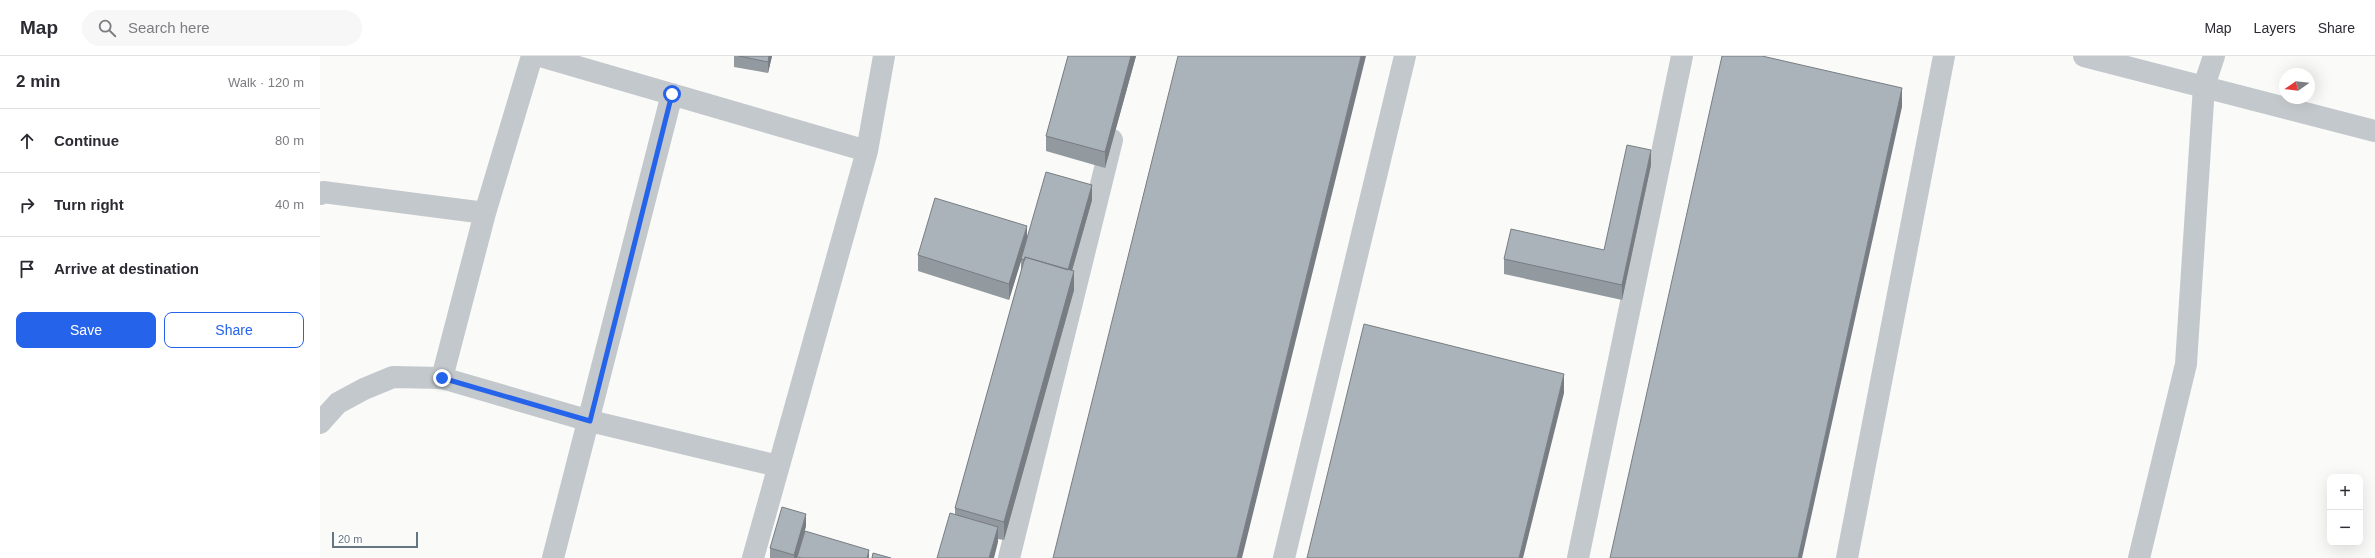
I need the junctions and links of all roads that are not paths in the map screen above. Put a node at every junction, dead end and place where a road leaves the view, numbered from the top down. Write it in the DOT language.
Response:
graph roads {
  1 [pos="532,56"];
  2 [pos="540,56"];
  3 [pos="884,56"];
  4 [pos="1405,56"];
  5 [pos="1682,56"];
  6 [pos="1944,56"];
  7 [pos="2084,56"];
  8 [pos="2214,56"];
  9 [pos="582,62"];
  10 [pos="2204,86"];
  11 [pos="672,94"];
  12 [pos="1117,118"];
  13 [pos="2375,131"];
  14 [pos="867,151"];
  15 [pos="321,192"];
  16 [pos="485,213"];
  17 [pos="442,378"];
  18 [pos="590,421"];
  19 [pos="320,423"];
  20 [pos="778,466"];
  21 [pos="553,558"];
  22 [pos="753,558"];
  23 [pos="1009,558"];
  24 [pos="1284,558"];
  25 [pos="1578,558"];
  26 [pos="1847,558"];
  27 [pos="2139,558"];
  1 -- 16 [label="street"];
  2 -- 9 [label="street"];
  3 -- 14 [label="street"];
  4 -- 24 [label="street"];
  5 -- 25 [label="street"];
  6 -- 26 [label="street"];
  7 -- 10 [label="street"];
  8 -- 10 [label="street"];
  9 -- 11 [label="street"];
  10 -- 13 [label="street"];
  10 -- 27 [label="street"];
  11 -- 14 [label="street"];
  11 -- 18 [label="street"];
  12 -- 23 [label="street"];
  14 -- 20 [label="street"];
  15 -- 16 [label="street"];
  16 -- 17 [label="street"];
  17 -- 18 [label="street"];
  17 -- 19 [label="street"];
  18 -- 20 [label="street"];
  18 -- 21 [label="street"];
  20 -- 22 [label="street"];
}
